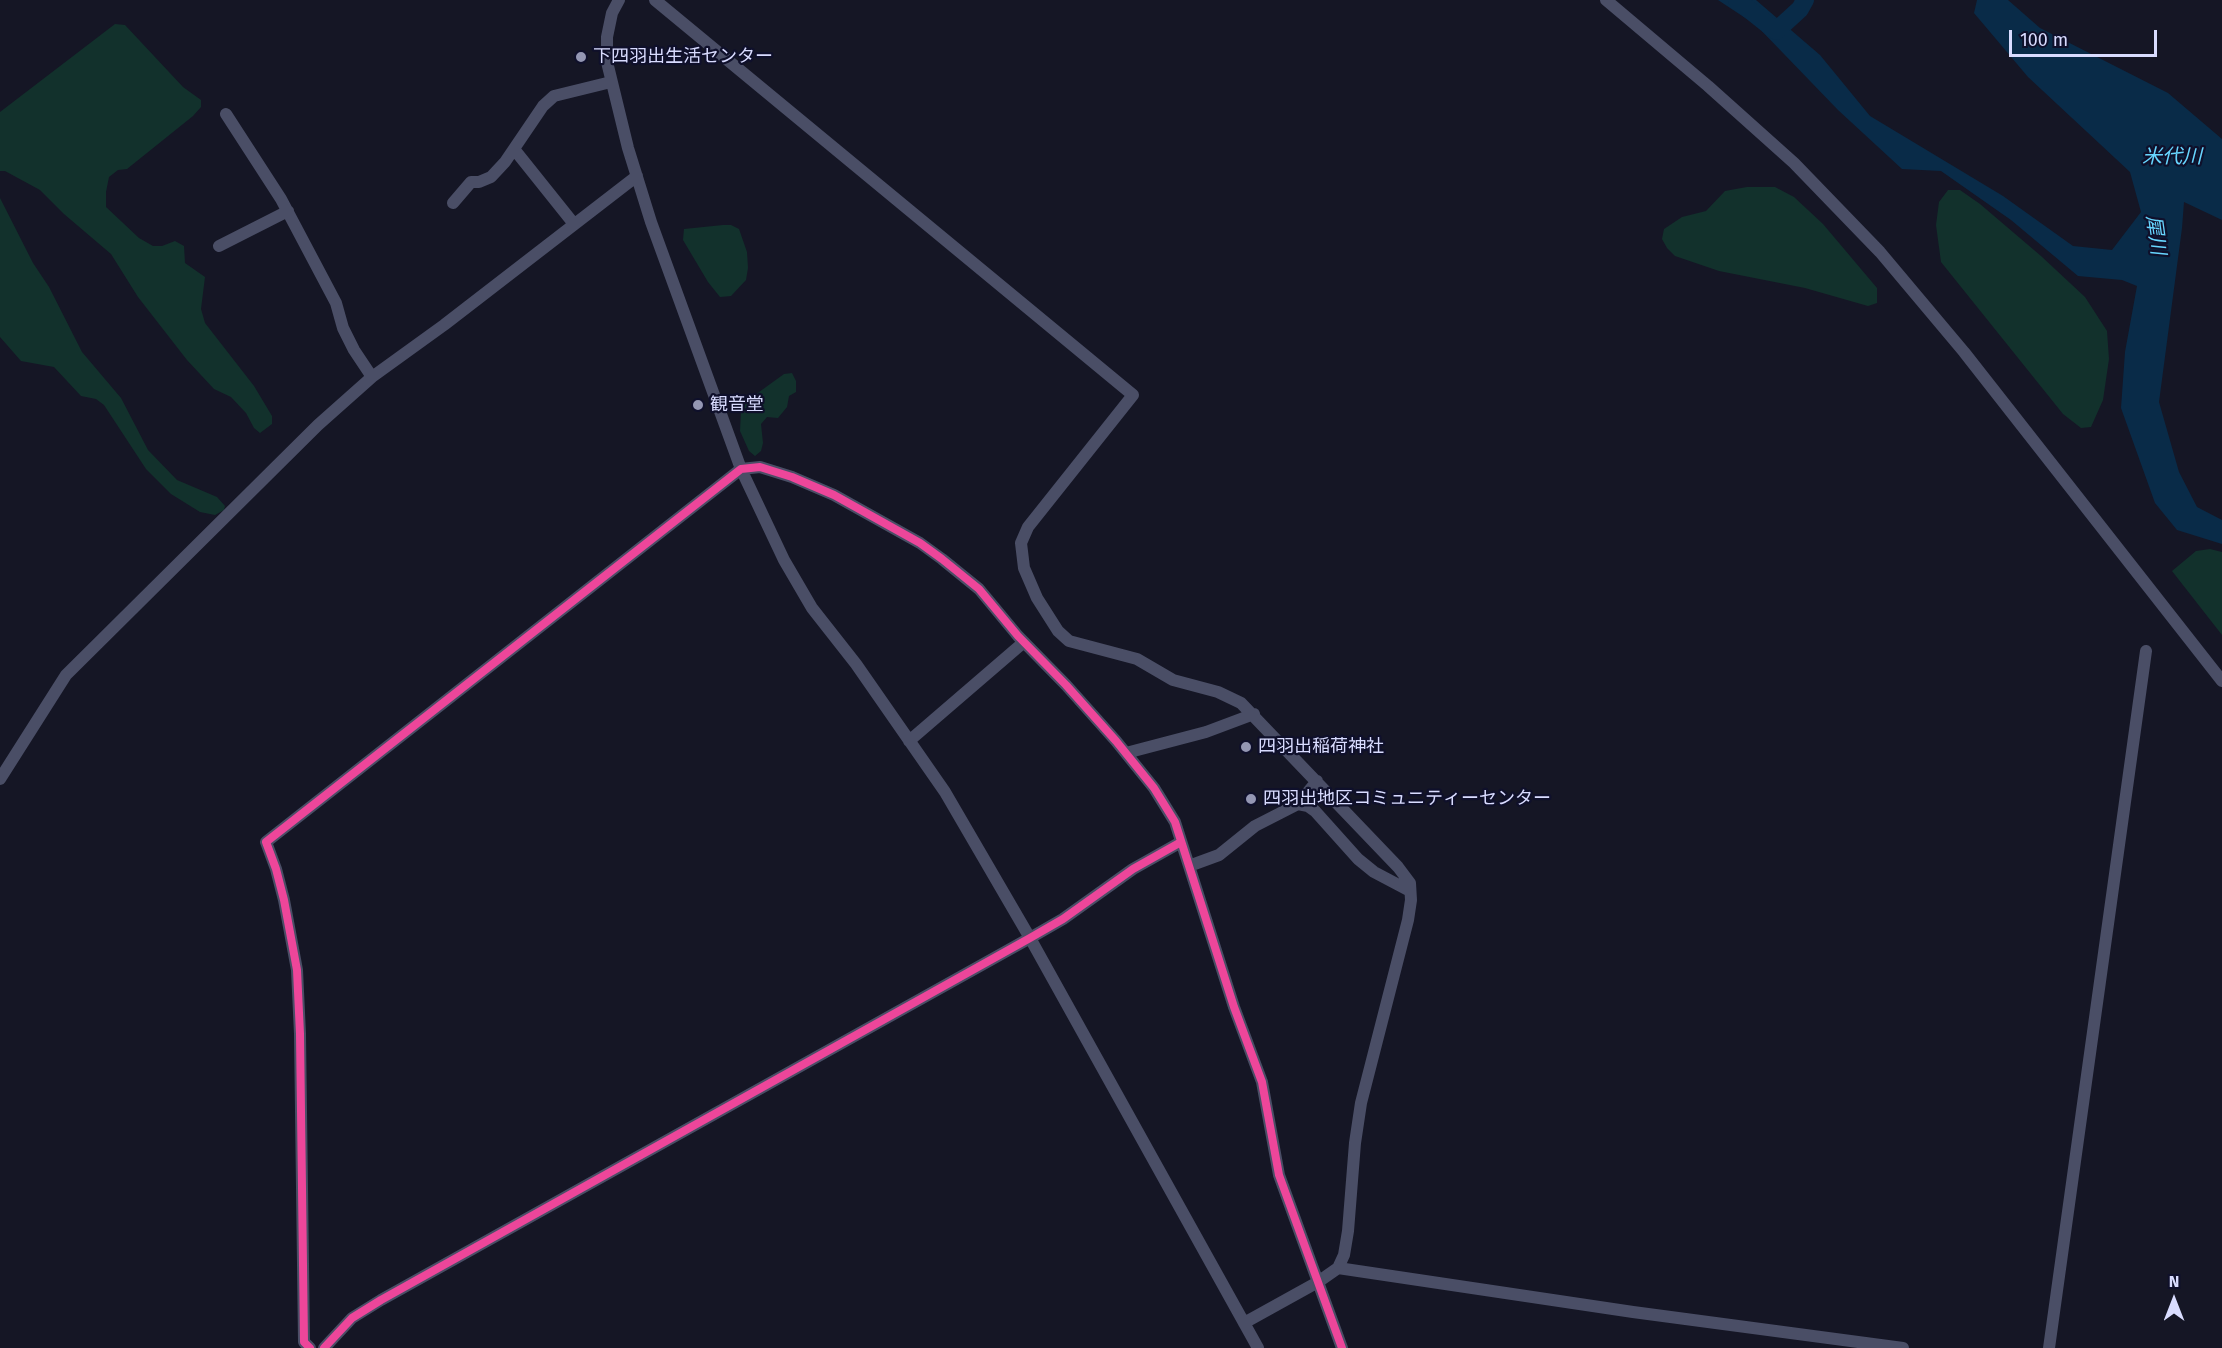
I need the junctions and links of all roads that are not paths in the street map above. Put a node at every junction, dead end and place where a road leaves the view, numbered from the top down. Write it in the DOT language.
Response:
graph roads {
  1 [pos="619,0"];
  2 [pos="655,0"];
  3 [pos="1606,0"];
  4 [pos="611,82"];
  5 [pos="226,114"];
  6 [pos="514,148"];
  7 [pos="637,176"];
  8 [pos="453,203"];
  9 [pos="288,211"];
  10 [pos="574,224"];
  11 [pos="219,246"];
  12 [pos="372,377"];
  13 [pos="741,469"];
  14 [pos="1024,642"];
  15 [pos="2146,651"];
  16 [pos="2222,681"];
  17 [pos="1254,714"];
  18 [pos="909,741"];
  19 [pos="1126,753"];
  20 [pos="0,779"];
  21 [pos="1317,781"];
  22 [pos="1298,804"];
  23 [pos="1181,842"];
  24 [pos="1189,866"];
  25 [pos="1410,891"];
  26 [pos="1030,938"];
  27 [pos="1338,1268"];
  28 [pos="1318,1282"];
  29 [pos="1244,1323"];
  30 [pos="310,1348"];
  31 [pos="324,1348"];
  32 [pos="1258,1348"];
  33 [pos="1342,1348"];
  34 [pos="1903,1348"];
  35 [pos="2049,1348"];
  1 -- 4 [label="street"];
  2 -- 17 [label="street"];
  3 -- 16 [label="street"];
  4 -- 6 [label="street"];
  4 -- 7 [label="street"];
  5 -- 9 [label="street"];
  6 -- 8 [label="street"];
  6 -- 10 [label="street"];
  7 -- 10 [label="street"];
  7 -- 13 [label="street"];
  9 -- 11 [label="street"];
  9 -- 12 [label="street"];
  10 -- 12 [label="street"];
  12 -- 20 [label="street"];
  13 -- 14 [label="street"];
  13 -- 18 [label="street"];
  13 -- 30 [label="street"];
  14 -- 18 [label="street"];
  14 -- 19 [label="street"];
  15 -- 35 [label="street"];
  17 -- 19 [label="street"];
  17 -- 21 [label="street"];
  18 -- 26 [label="street"];
  19 -- 23 [label="street"];
  21 -- 22 [label="street"];
  21 -- 25 [label="street"];
  22 -- 24 [label="street"];
  22 -- 25 [label="street"];
  23 -- 24 [label="street"];
  23 -- 26 [label="street"];
  24 -- 28 [label="street"];
  25 -- 27 [label="street"];
  26 -- 29 [label="street"];
  26 -- 31 [label="street"];
  27 -- 28 [label="street"];
  27 -- 34 [label="street"];
  28 -- 29 [label="street"];
  28 -- 33 [label="street"];
  29 -- 32 [label="street"];
}
